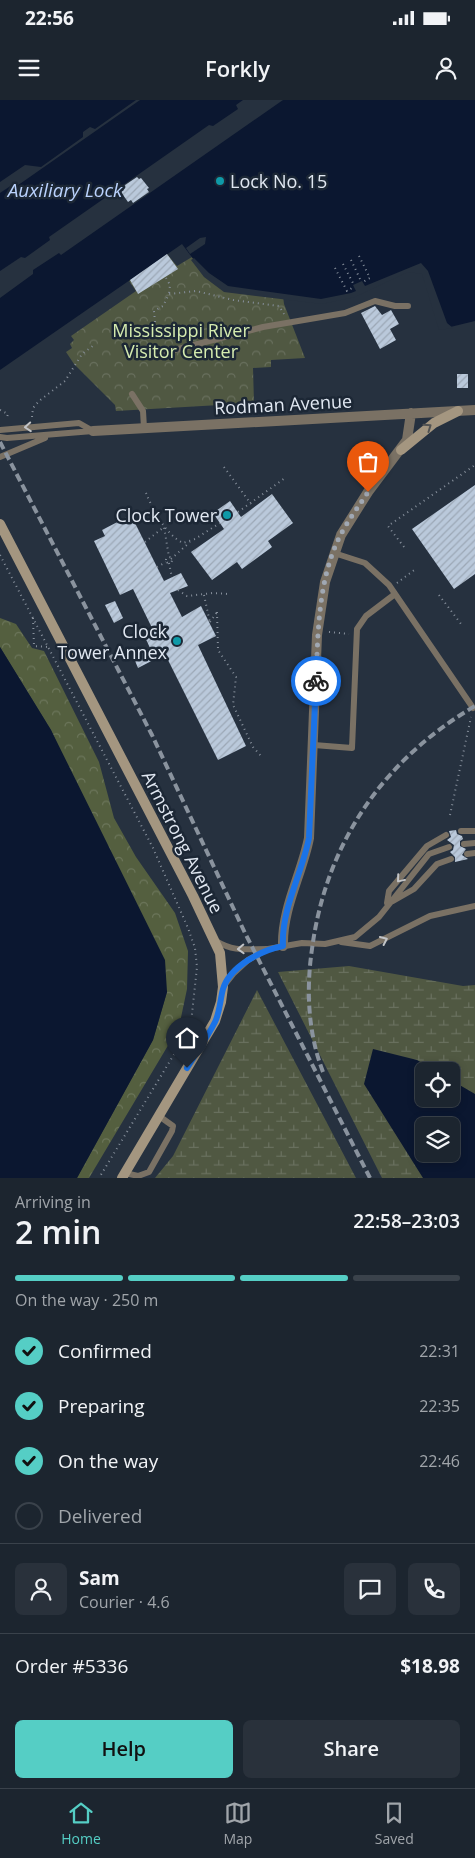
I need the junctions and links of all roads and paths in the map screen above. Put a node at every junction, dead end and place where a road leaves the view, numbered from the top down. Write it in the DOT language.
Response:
graph roads {
  1 [pos="359,256"];
  2 [pos="351,260"];
  3 [pos="343,264"];
  4 [pos="335,268"];
  5 [pos="166,278"];
  6 [pos="169,294"];
  7 [pos="408,306"];
  8 [pos="155,322"];
  9 [pos="288,323"];
  10 [pos="94,345"];
  11 [pos="163,353"];
  12 [pos="132,394"];
  13 [pos="0,410"];
  14 [pos="475,410"];
  15 [pos="458,411"];
  16 [pos="411,413"];
  17 [pos="7,417"];
  18 [pos="32,417"];
  19 [pos="144,428"];
  20 [pos="0,430"];
  21 [pos="93,432"];
  22 [pos="51,436"];
  23 [pos="0,437"];
  24 [pos="401,450"];
  25 [pos="0,457"];
  26 [pos="475,464"];
  27 [pos="224,467"];
  28 [pos="285,478"];
  29 [pos="146,493"];
  30 [pos="250,504"];
  31 [pos="238,512"];
  32 [pos="220,523"];
  33 [pos="0,524"];
  34 [pos="191,540"];
  35 [pos="145,542"];
  36 [pos="404,547"];
  37 [pos="334,553"];
  38 [pos="0,555"];
  39 [pos="170,558"];
  40 [pos="167,563"];
  41 [pos="157,566"];
  42 [pos="417,568"];
  43 [pos="172,578"];
  44 [pos="178,590"];
  45 [pos="402,590"];
  46 [pos="204,594"];
  47 [pos="228,594"];
  48 [pos="395,594"];
  49 [pos="439,595"];
  50 [pos="33,616"];
  51 [pos="461,624"];
  52 [pos="327,632"];
  53 [pos="356,635"];
  54 [pos="49,647"];
  55 [pos="473,708"];
  56 [pos="314,745"];
  57 [pos="261,756"];
  58 [pos="450,815"];
  59 [pos="461,831"];
  60 [pos="475,831"];
  61 [pos="446,835"];
  62 [pos="475,843"];
  63 [pos="464,844"];
  64 [pos="449,847"];
  65 [pos="475,853"];
  66 [pos="467,854"];
  67 [pos="452,858"];
  68 [pos="387,904"];
  69 [pos="475,906"];
  70 [pos="216,941"];
  71 [pos="337,942"];
  72 [pos="283,946"];
  73 [pos="268,949"];
  74 [pos="223,987"];
  75 [pos="159,1116"];
  76 [pos="124,1175"];
  77 [pos="99,1178"];
  1 -- 2 [label="path"];
  3 -- 4 [label="path"];
  5 -- 6 [label="path"];
  6 -- 8 [label="path"];
  6 -- 9 [label="path"];
  7 -- 9 [label="lane"];
  9 -- 11 [label="lane"];
  10 -- 18 [label="path"];
  12 -- 19 [label="lane"];
  13 -- 17 [label="path"];
  14 -- 15 [label="street, Rodman Avenue"];
  15 -- 16 [label="street, Rodman Avenue"];
  24 -- 15 [label="street, one-way"];
  16 -- 19 [label="street, Rodman Avenue"];
  16 -- 24 [label="street"];
  19 -- 21 [label="street, Rodman Avenue"];
  21 -- 20 [label="lane, Rodman Avenue, one-way"];
  21 -- 22 [label="lane, Rodman Avenue"];
  22 -- 23 [label="lane, Rodman Avenue"];
  22 -- 25 [label="lane, Rodman Avenue"];
  24 -- 37 [label="street"];
  26 -- 36 [label="path"];
  27 -- 30 [label="path"];
  28 -- 30 [label="path"];
  29 -- 34 [label="path"];
  30 -- 31 [label="path"];
  32 -- 34 [label="path"];
  33 -- 70 [label="street, Armstrong Avenue"];
  34 -- 39 [label="path"];
  35 -- 39 [label="path"];
  37 -- 48 [label="lane"];
  37 -- 56 [label="street"];
  38 -- 50 [label="path"];
  39 -- 40 [label="path"];
  39 -- 40 [label="path"];
  40 -- 41 [label="path"];
  40 -- 43 [label="path"];
  42 -- 45 [label="path"];
  44 -- 46 [label="path"];
  46 -- 47 [label="path"];
  46 -- 57 [label="path"];
  48 -- 53 [label="lane"];
  48 -- 55 [label="lane"];
  49 -- 51 [label="path"];
  50 -- 54 [label="path"];
  50 -- 54 [label="path"];
  52 -- 53 [label="path"];
  53 -- 56 [label="lane"];
  54 -- 77 [label="path"];
  55 -- 58 [label="path"];
  56 -- 72 [label="street"];
  59 -- 60 [label="lane"];
  61 -- 68 [label="lane, one-way"];
  62 -- 63 [label="lane"];
  64 -- 68 [label="lane"];
  65 -- 66 [label="lane"];
  67 -- 68 [label="lane"];
  68 -- 71 [label="lane"];
  71 -- 69 [label="lane, one-way"];
  73 -- 70 [label="lane, one-way"];
  70 -- 74 [label="street, Armstrong Avenue"];
  71 -- 72 [label="lane"];
  72 -- 73 [label="lane"];
  73 -- 74 [label="lane"];
  74 -- 75 [label="street, Armstrong Avenue"];
  75 -- 76 [label="street, Armstrong Avenue"];
  75 -- 76 [label="lane"];
}
